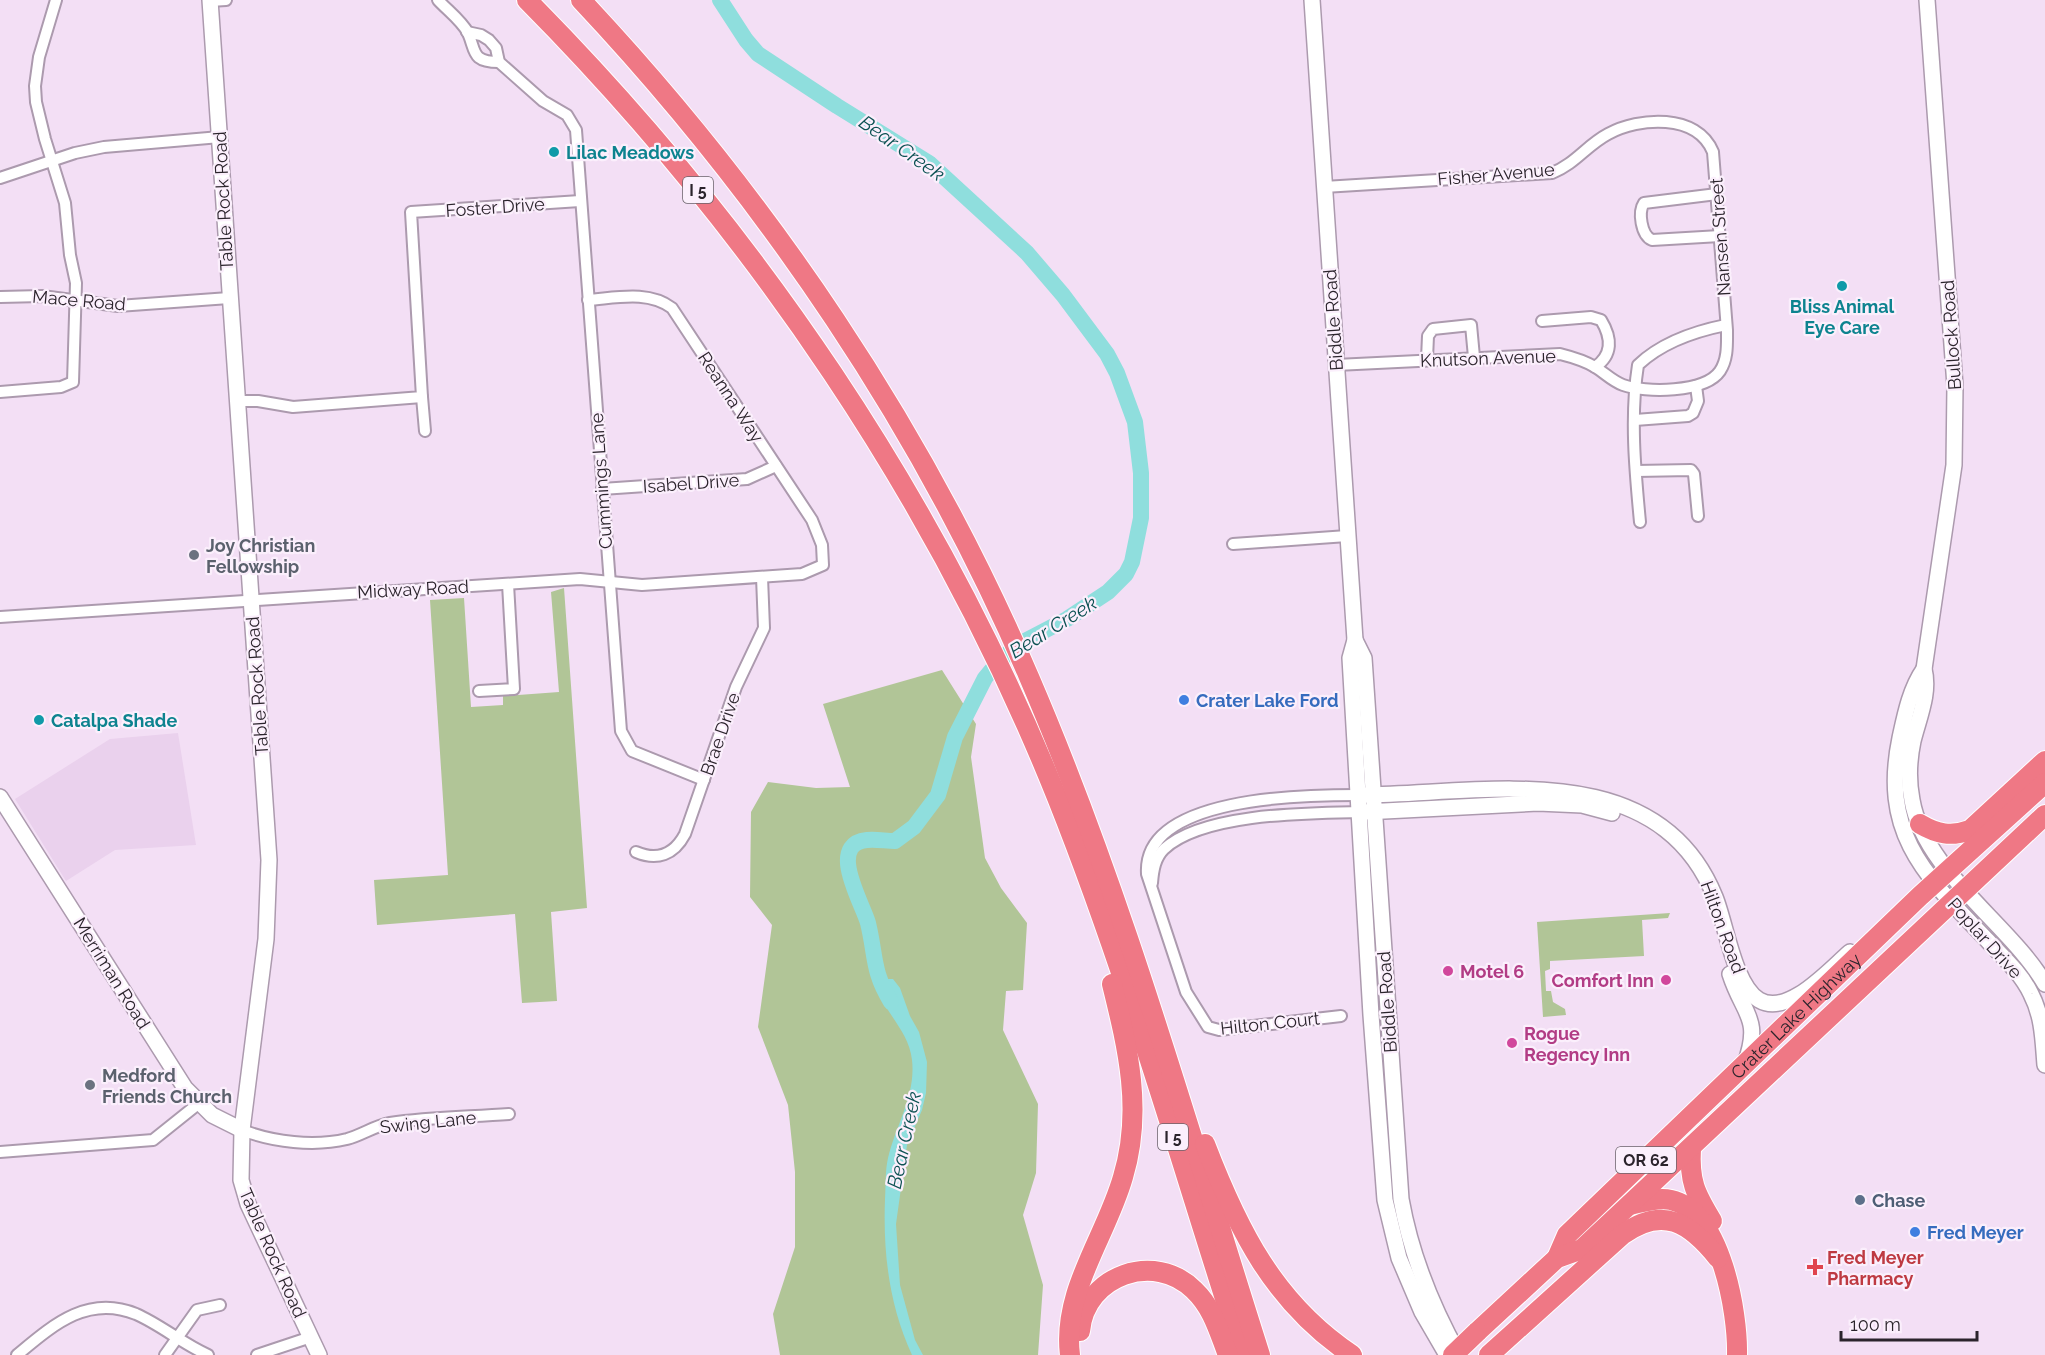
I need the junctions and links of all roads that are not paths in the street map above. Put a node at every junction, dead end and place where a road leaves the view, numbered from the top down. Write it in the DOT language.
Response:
graph roads {
  1 [pos="56,0"];
  2 [pos="226,0"];
  3 [pos="438,0"];
  4 [pos="527,0"];
  5 [pos="581,0"];
  6 [pos="1312,0"];
  7 [pos="1927,0"];
  8 [pos="210,1"];
  9 [pos="468,32"];
  10 [pos="499,62"];
  11 [pos="1690,126"];
  12 [pos="220,137"];
  13 [pos="52,160"];
  14 [pos="0,178"];
  15 [pos="1324,186"];
  16 [pos="1717,194"];
  17 [pos="580,201"];
  18 [pos="1720,236"];
  19 [pos="0,297"];
  20 [pos="229,298"];
  21 [pos="588,300"];
  22 [pos="76,301"];
  23 [pos="1542,321"];
  24 [pos="1726,325"];
  25 [pos="1474,357"];
  26 [pos="1726,358"];
  27 [pos="1427,360"];
  28 [pos="1336,365"];
  29 [pos="1595,367"];
  30 [pos="1696,386"];
  31 [pos="1634,388"];
  32 [pos="0,392"];
  33 [pos="422,397"];
  34 [pos="237,402"];
  35 [pos="1635,420"];
  36 [pos="425,431"];
  37 [pos="776,466"];
  38 [pos="1635,471"];
  39 [pos="602,489"];
  40 [pos="1698,516"];
  41 [pos="1640,522"];
  42 [pos="1347,536"];
  43 [pos="1233,544"];
  44 [pos="823,565"];
  45 [pos="762,578"];
  46 [pos="609,580"];
  47 [pos="508,584"];
  48 [pos="251,599"];
  49 [pos="0,617"];
  50 [pos="1924,669"];
  51 [pos="479,691"];
  52 [pos="2045,761"];
  53 [pos="704,780"];
  54 [pos="2045,783"];
  55 [pos="1365,795"];
  56 [pos="0,797"];
  57 [pos="1366,812"];
  58 [pos="2045,815"];
  59 [pos="1920,824"];
  60 [pos="636,852"];
  61 [pos="1942,876"];
  62 [pos="1152,886"];
  63 [pos="1959,896"];
  64 [pos="1102,919"];
  65 [pos="1871,943"];
  66 [pos="2043,975"];
  67 [pos="1341,1016"];
  68 [pos="2045,1065"];
  69 [pos="1743,1067"];
  70 [pos="1176,1090"];
  71 [pos="198,1104"];
  72 [pos="509,1114"];
  73 [pos="242,1130"];
  74 [pos="1691,1148"];
  75 [pos="0,1152"];
  76 [pos="1630,1205"];
  77 [pos="1557,1258"];
  78 [pos="1718,1258"];
  79 [pos="220,1305"];
  80 [pos="311,1337"];
  81 [pos="177,1338"];
  82 [pos="17,1355"];
  83 [pos="165,1355"];
  84 [pos="208,1355"];
  85 [pos="257,1355"];
  86 [pos="319,1355"];
  87 [pos="1070,1355"];
  88 [pos="1081,1355"];
  89 [pos="1228,1355"];
  90 [pos="1243,1355"];
  91 [pos="1260,1355"];
  92 [pos="1352,1355"];
  93 [pos="1446,1355"];
  94 [pos="1453,1355"];
  95 [pos="1459,1355"];
  96 [pos="1489,1355"];
  97 [pos="1737,1355"];
  98 [pos="1749,1355"];
  1 -- 13 [label="street"];
  2 -- 8 [label="street"];
  3 -- 9 [label="street"];
  4 -- 64 [label="highway, I 5"];
  5 -- 70 [label="highway, I 5"];
  6 -- 15 [label="main road, Biddle Road"];
  7 -- 50 [label="main road, Bullock Road"];
  8 -- 12 [label="main road, Table Rock Road"];
  9 -- 10 [label="street"];
  9 -- 10 [label="street"];
  10 -- 17 [label="street, Cummings Lane"];
  11 -- 15 [label="street, Fisher Avenue"];
  11 -- 16 [label="street, Nansen Street"];
  12 -- 13 [label="street"];
  12 -- 20 [label="main road, Table Rock Road"];
  13 -- 14 [label="street"];
  13 -- 22 [label="street"];
  15 -- 28 [label="main road, Biddle Road"];
  16 -- 18 [label="street, Nansen Street"];
  16 -- 18 [label="street"];
  17 -- 21 [label="street, Cummings Lane"];
  17 -- 33 [label="street, Foster Drive"];
  18 -- 24 [label="street, Nansen Street"];
  19 -- 22 [label="street, Mace Road"];
  20 -- 22 [label="street, Mace Road"];
  20 -- 34 [label="main road, Table Rock Road"];
  21 -- 37 [label="street, Reanna Way"];
  21 -- 39 [label="street, Cummings Lane"];
  22 -- 32 [label="street"];
  23 -- 29 [label="street"];
  24 -- 26 [label="street, Nansen Street"];
  24 -- 31 [label="street"];
  25 -- 27 [label="street, Knutson Avenue"];
  25 -- 27 [label="street"];
  25 -- 29 [label="street, Knutson Avenue"];
  26 -- 30 [label="street, Knutson Avenue"];
  27 -- 28 [label="street, Knutson Avenue"];
  28 -- 42 [label="main road, Biddle Road"];
  29 -- 31 [label="street, Knutson Avenue"];
  30 -- 31 [label="street, Knutson Avenue"];
  30 -- 35 [label="street"];
  31 -- 35 [label="street"];
  33 -- 34 [label="street"];
  33 -- 36 [label="street"];
  34 -- 48 [label="main road, Table Rock Road"];
  35 -- 38 [label="street"];
  37 -- 39 [label="street, Isabel Drive"];
  37 -- 44 [label="street, Reanna Way"];
  38 -- 40 [label="street"];
  38 -- 41 [label="street"];
  39 -- 46 [label="street, Cummings Lane"];
  42 -- 43 [label="street"];
  42 -- 55 [label="main road, Biddle Road"];
  44 -- 45 [label="street, Midway Road"];
  45 -- 46 [label="street, Midway Road"];
  45 -- 53 [label="street, Brae Drive"];
  46 -- 47 [label="street, Midway Road"];
  46 -- 53 [label="street, Cummings Lane"];
  47 -- 48 [label="street, Midway Road"];
  47 -- 51 [label="street"];
  48 -- 49 [label="street, Midway Road"];
  48 -- 73 [label="main road, Table Rock Road"];
  50 -- 59 [label="main road, Bullock Road"];
  50 -- 61 [label="main road, Bullock Road"];
  52 -- 59 [label="highway"];
  53 -- 60 [label="street, Brae Drive"];
  54 -- 61 [label="highway, Crater Lake Highway / OR 62"];
  55 -- 57 [label="main road, Biddle Road"];
  55 -- 62 [label="street, Hilton Court"];
  55 -- 65 [label="main road, Hilton Road"];
  56 -- 71 [label="main road, Merriman Road"];
  57 -- 62 [label="street"];
  57 -- 69 [label="main road, Hilton Road"];
  57 -- 93 [label="main road, Biddle Road"];
  57 -- 95 [label="main road, Biddle Road"];
  58 -- 63 [label="highway, Crater Lake Highway / OR 62"];
  59 -- 61 [label="main road, Bullock Road"];
  61 -- 63 [label="main road, Poplar Drive"];
  61 -- 65 [label="highway, Crater Lake Highway / OR 62"];
  62 -- 67 [label="street, Hilton Court"];
  63 -- 66 [label="main road, Poplar Drive"];
  63 -- 68 [label="main road, Poplar Drive"];
  63 -- 74 [label="highway, Crater Lake Highway / OR 62"];
  64 -- 87 [label="highway"];
  64 -- 90 [label="highway, I 5"];
  65 -- 69 [label="highway, Crater Lake Highway / OR 62"];
  69 -- 77 [label="highway, Crater Lake Highway / OR 62"];
  70 -- 91 [label="highway, I 5"];
  70 -- 92 [label="highway"];
  71 -- 73 [label="main road, Merriman Road"];
  71 -- 75 [label="street"];
  72 -- 73 [label="street, Swing Lane"];
  73 -- 80 [label="main road, Table Rock Road"];
  74 -- 76 [label="highway, Crater Lake Highway / OR 62"];
  74 -- 98 [label="highway"];
  76 -- 77 [label="highway, Crater Lake Highway / OR 62"];
  76 -- 78 [label="highway"];
  77 -- 94 [label="highway, Crater Lake Highway / OR 62, bridge"];
  78 -- 96 [label="highway"];
  78 -- 97 [label="highway"];
  79 -- 81 [label="street"];
  80 -- 85 [label="street"];
  80 -- 86 [label="main road, Table Rock Road"];
  81 -- 82 [label="street"];
  81 -- 83 [label="street"];
  81 -- 84 [label="street"];
  88 -- 89 [label="highway"];
}
